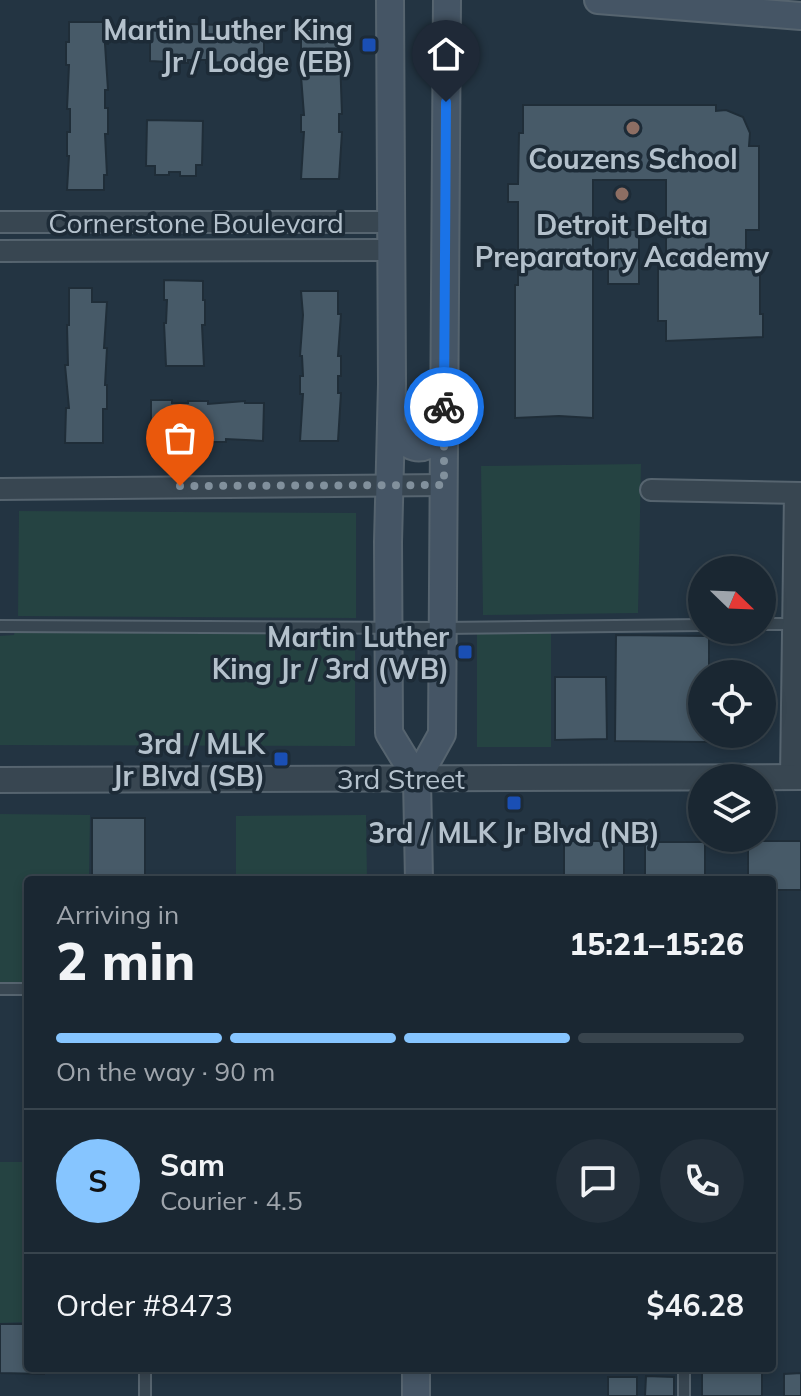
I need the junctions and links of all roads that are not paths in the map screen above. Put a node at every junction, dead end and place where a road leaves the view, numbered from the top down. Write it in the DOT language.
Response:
graph roads {
  1 [pos="390,0"];
  2 [pos="447,0"];
  3 [pos="598,0"];
  4 [pos="801,16"];
  5 [pos="0,222"];
  6 [pos="392,222"];
  7 [pos="391,250"];
  8 [pos="0,251"];
  9 [pos="391,424"];
  10 [pos="444,434"];
  11 [pos="389,484"];
  12 [pos="444,485"];
  13 [pos="0,489"];
  14 [pos="651,490"];
  15 [pos="798,493"];
  16 [pos="776,624"];
  17 [pos="797,624"];
  18 [pos="688,625"];
  19 [pos="0,626"];
  20 [pos="387,628"];
  21 [pos="443,628"];
  22 [pos="796,777"];
  23 [pos="417,779"];
  24 [pos="0,780"];
  25 [pos="419,876"];
  26 [pos="0,989"];
  27 [pos="24,989"];
  28 [pos="145,1372"];
  29 [pos="416,1372"];
  30 [pos="684,1372"];
  31 [pos="145,1396"];
  32 [pos="416,1396"];
  33 [pos="684,1396"];
  1 -- 6 [label="main road"];
  2 -- 10 [label="main road"];
  3 -- 4 [label="main road"];
  5 -- 6 [label="street, Cornerstone Boulevard"];
  6 -- 7 [label="main road"];
  7 -- 8 [label="street, Cornerstone Boulevard"];
  7 -- 9 [label="main road"];
  9 -- 10 [label="main road"];
  9 -- 11 [label="main road"];
  10 -- 12 [label="main road"];
  11 -- 12 [label="street"];
  11 -- 13 [label="street"];
  11 -- 20 [label="main road"];
  12 -- 21 [label="main road"];
  14 -- 15 [label="street"];
  15 -- 17 [label="street"];
  16 -- 17 [label="lane"];
  17 -- 22 [label="street"];
  18 -- 21 [label="lane"];
  19 -- 20 [label="lane"];
  20 -- 21 [label="lane"];
  20 -- 23 [label="main road"];
  21 -- 23 [label="main road"];
  22 -- 23 [label="street, 3rd Street"];
  23 -- 24 [label="street, 3rd Street"];
  23 -- 25 [label="main road"];
  26 -- 27 [label="lane"];
  28 -- 31 [label="lane"];
  29 -- 32 [label="main road"];
  30 -- 33 [label="lane"];
}
